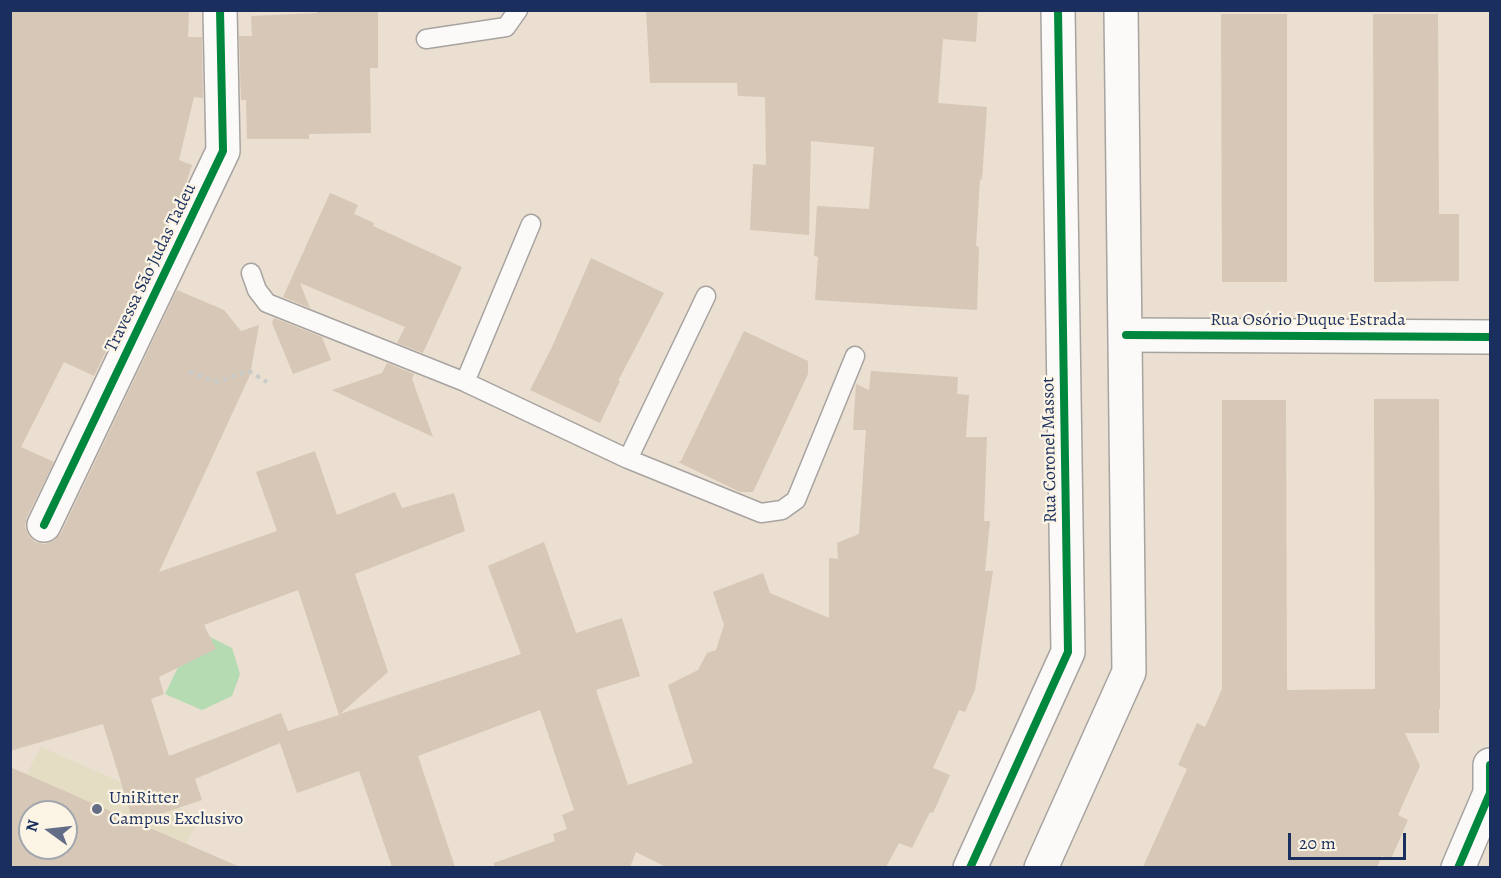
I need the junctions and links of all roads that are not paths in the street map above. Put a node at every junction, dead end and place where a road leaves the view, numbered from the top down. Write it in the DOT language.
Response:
graph roads {
  1 [pos="220,10"];
  2 [pos="518,10"];
  3 [pos="1058,10"];
  4 [pos="1121,10"];
  5 [pos="426,39"];
  6 [pos="531,224"];
  7 [pos="251,273"];
  8 [pos="706,297"];
  9 [pos="1126,335"];
  10 [pos="1491,337"];
  11 [pos="855,356"];
  12 [pos="465,382"];
  13 [pos="628,459"];
  14 [pos="44,525"];
  15 [pos="1491,765"];
  16 [pos="970,867"];
  17 [pos="1041,867"];
  18 [pos="1458,867"];
  1 -- 14 [label="street, Travessa São Judas Tadeu"];
  2 -- 5 [label="lane"];
  3 -- 16 [label="street, Rua Coronel Massot"];
  4 -- 9 [label="street"];
  6 -- 12 [label="lane"];
  7 -- 12 [label="lane"];
  8 -- 13 [label="lane"];
  9 -- 10 [label="street, Rua Osório Duque Estrada"];
  9 -- 17 [label="street"];
  11 -- 13 [label="lane"];
  12 -- 13 [label="lane"];
  15 -- 18 [label="street"];
}
